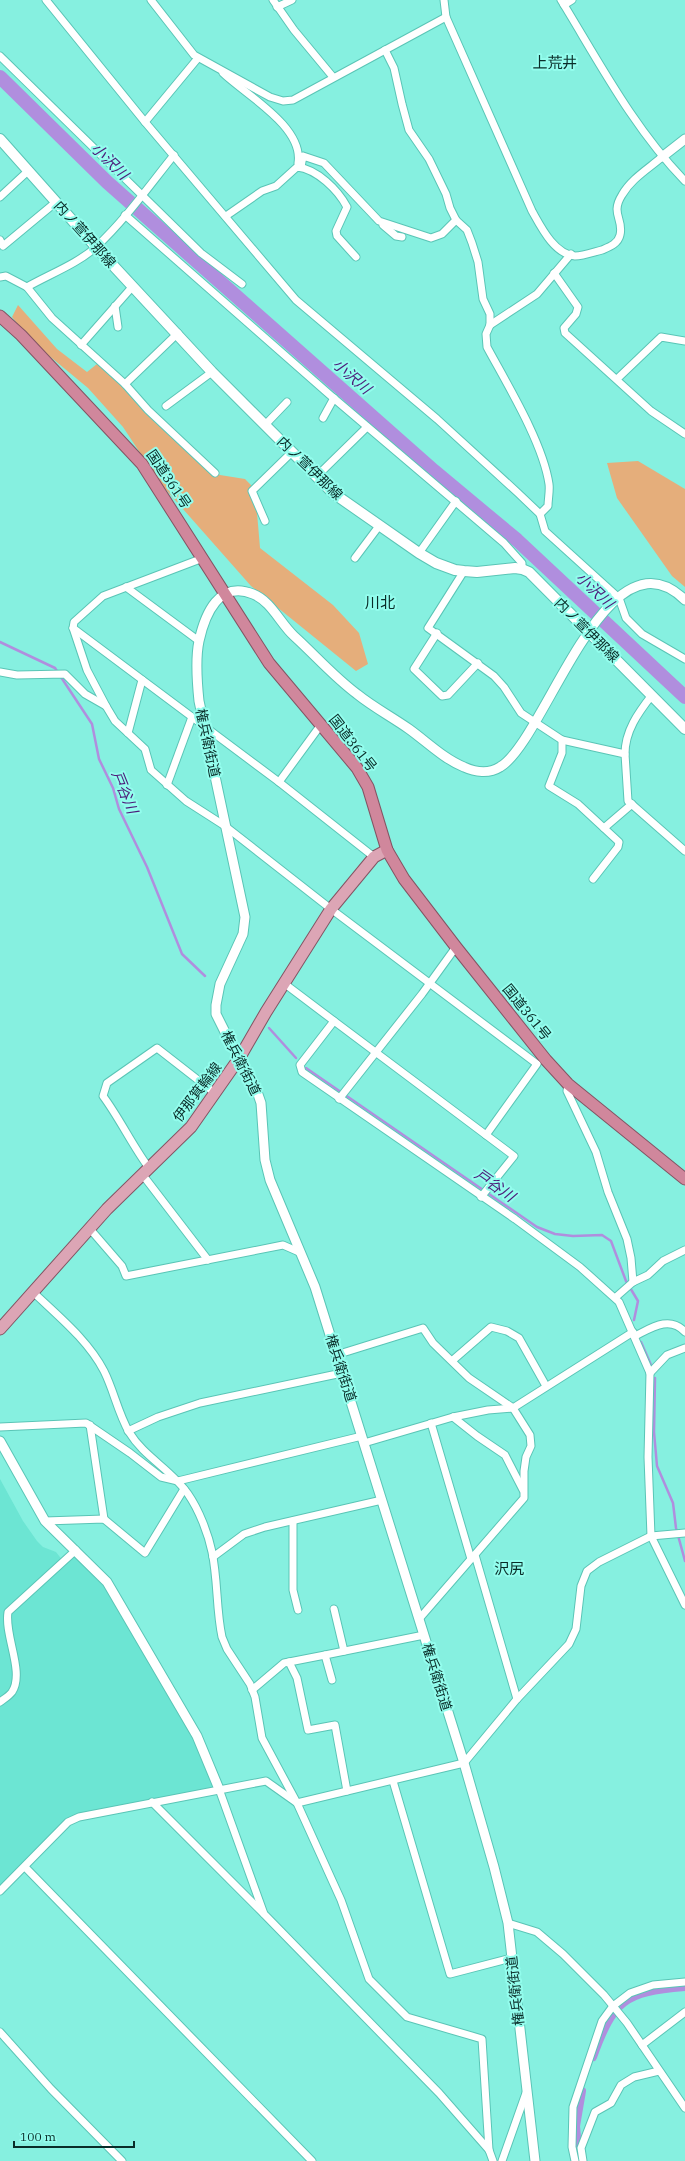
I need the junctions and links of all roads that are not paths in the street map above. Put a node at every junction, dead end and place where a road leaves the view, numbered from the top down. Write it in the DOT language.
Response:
graph roads {
  1 [pos="46,0"];
  2 [pos="151,0"];
  3 [pos="273,0"];
  4 [pos="292,0"];
  5 [pos="444,0"];
  6 [pos="572,0"];
  7 [pos="562,3"];
  8 [pos="276,8"];
  9 [pos="446,18"];
  10 [pos="385,50"];
  11 [pos="0,56"];
  12 [pos="198,58"];
  13 [pos="221,71"];
  14 [pos="333,77"];
  15 [pos="145,122"];
  16 [pos="685,139"];
  17 [pos="0,140"];
  18 [pos="174,155"];
  19 [pos="662,157"];
  20 [pos="299,167"];
  21 [pos="28,171"];
  22 [pos="685,181"];
  23 [pos="142,194"];
  24 [pos="0,197"];
  25 [pos="56,202"];
  26 [pos="126,214"];
  27 [pos="226,216"];
  28 [pos="456,220"];
  29 [pos="379,221"];
  30 [pos="402,237"];
  31 [pos="0,240"];
  32 [pos="96,247"];
  33 [pos="570,254"];
  34 [pos="356,257"];
  35 [pos="554,273"];
  36 [pos="2,275"];
  37 [pos="242,284"];
  38 [pos="133,286"];
  39 [pos="27,287"];
  40 [pos="115,306"];
  41 [pos="0,316"];
  42 [pos="490,325"];
  43 [pos="118,327"];
  44 [pos="178,333"];
  45 [pos="685,341"];
  46 [pos="81,345"];
  47 [pos="212,372"];
  48 [pos="617,379"];
  49 [pos="125,384"];
  50 [pos="334,398"];
  51 [pos="287,402"];
  52 [pos="166,406"];
  53 [pos="323,418"];
  54 [pos="265,426"];
  55 [pos="368,427"];
  56 [pos="685,434"];
  57 [pos="292,452"];
  58 [pos="215,473"];
  59 [pos="317,476"];
  60 [pos="456,501"];
  61 [pos="540,514"];
  62 [pos="265,521"];
  63 [pos="379,526"];
  64 [pos="419,553"];
  65 [pos="203,558"];
  66 [pos="355,558"];
  67 [pos="522,569"];
  68 [pos="464,571"];
  69 [pos="126,587"];
  70 [pos="225,592"];
  71 [pos="685,600"];
  72 [pos="616,602"];
  73 [pos="73,628"];
  74 [pos="590,630"];
  75 [pos="437,633"];
  76 [pos="199,641"];
  77 [pos="685,659"];
  78 [pos="478,663"];
  79 [pos="0,672"];
  80 [pos="142,680"];
  81 [pos="652,695"];
  82 [pos="106,706"];
  83 [pos="192,717"];
  84 [pos="537,722"];
  85 [pos="320,726"];
  86 [pos="205,728"];
  87 [pos="685,729"];
  88 [pos="128,733"];
  89 [pos="562,740"];
  90 [pos="625,754"];
  91 [pos="279,782"];
  92 [pos="167,784"];
  93 [pos="632,804"];
  94 [pos="225,826"];
  95 [pos="604,828"];
  96 [pos="387,850"];
  97 [pos="685,851"];
  98 [pos="374,857"];
  99 [pos="593,880"];
  100 [pos="331,909"];
  101 [pos="456,947"];
  102 [pos="430,982"];
  103 [pos="284,984"];
  104 [pos="334,1021"];
  105 [pos="376,1052"];
  106 [pos="240,1058"];
  107 [pos="542,1062"];
  108 [pos="568,1084"];
  109 [pos="216,1094"];
  110 [pos="341,1096"];
  111 [pos="486,1135"];
  112 [pos="145,1171"];
  113 [pos="685,1179"];
  114 [pos="483,1194"];
  115 [pos="90,1229"];
  116 [pos="684,1251"];
  117 [pos="299,1252"];
  118 [pos="208,1260"];
  119 [pos="633,1282"];
  120 [pos="32,1292"];
  121 [pos="616,1297"];
  122 [pos="0,1329"];
  123 [pos="685,1332"];
  124 [pos="634,1334"];
  125 [pos="685,1348"];
  126 [pos="336,1355"];
  127 [pos="453,1360"];
  128 [pos="342,1373"];
  129 [pos="650,1373"];
  130 [pos="546,1386"];
  131 [pos="513,1408"];
  132 [pos="453,1417"];
  133 [pos="431,1423"];
  134 [pos="90,1425"];
  135 [pos="0,1427"];
  136 [pos="128,1430"];
  137 [pos="363,1439"];
  138 [pos="0,1441"];
  139 [pos="178,1482"];
  140 [pos="184,1489"];
  141 [pos="524,1492"];
  142 [pos="382,1500"];
  143 [pos="104,1519"];
  144 [pos="45,1521"];
  145 [pos="293,1521"];
  146 [pos="683,1533"];
  147 [pos="650,1536"];
  148 [pos="76,1550"];
  149 [pos="213,1557"];
  150 [pos="473,1557"];
  151 [pos="685,1605"];
  152 [pos="334,1609"];
  153 [pos="298,1610"];
  154 [pos="419,1619"];
  155 [pos="424,1635"];
  156 [pos="344,1651"];
  157 [pos="325,1655"];
  158 [pos="289,1662"];
  159 [pos="332,1680"];
  160 [pos="252,1690"];
  161 [pos="516,1699"];
  162 [pos="0,1702"];
  163 [pos="464,1764"];
  164 [pos="393,1781"];
  165 [pos="219,1789"];
  166 [pos="347,1791"];
  167 [pos="152,1802"];
  168 [pos="297,1803"];
  169 [pos="25,1867"];
  170 [pos="0,1891"];
  171 [pos="264,1914"];
  172 [pos="508,1923"];
  173 [pos="511,1958"];
  174 [pos="685,1982"];
  175 [pos="613,2006"];
  176 [pos="685,2012"];
  177 [pos="0,2032"];
  178 [pos="642,2045"];
  179 [pos="659,2071"];
  180 [pos="526,2093"];
  181 [pos="685,2108"];
  182 [pos="489,2150"];
  183 [pos="122,2161"];
  184 [pos="312,2161"];
  185 [pos="493,2161"];
  186 [pos="502,2161"];
  187 [pos="535,2161"];
  188 [pos="575,2161"];
  189 [pos="583,2161"];
  1 -- 15 [label="street"];
  2 -- 12 [label="street"];
  3 -- 8 [label="street"];
  4 -- 8 [label="street"];
  5 -- 9 [label="street"];
  6 -- 7 [label="street"];
  7 -- 19 [label="street"];
  8 -- 14 [label="street"];
  9 -- 10 [label="street"];
  9 -- 33 [label="street"];
  10 -- 14 [label="street"];
  10 -- 28 [label="street"];
  11 -- 23 [label="street"];
  12 -- 13 [label="street"];
  12 -- 15 [label="street"];
  13 -- 14 [label="street"];
  13 -- 20 [label="street"];
  15 -- 18 [label="street"];
  16 -- 19 [label="street"];
  17 -- 21 [label="main road, 内ノ萱伊那線"];
  18 -- 23 [label="street"];
  18 -- 27 [label="street"];
  19 -- 22 [label="street"];
  19 -- 33 [label="street"];
  20 -- 27 [label="street"];
  20 -- 29 [label="street"];
  20 -- 34 [label="street"];
  21 -- 24 [label="street"];
  21 -- 25 [label="main road, 内ノ萱伊那線"];
  23 -- 26 [label="street"];
  23 -- 37 [label="street"];
  25 -- 31 [label="street"];
  25 -- 32 [label="main road, 内ノ萱伊那線"];
  26 -- 32 [label="street"];
  26 -- 50 [label="street"];
  27 -- 61 [label="street"];
  28 -- 29 [label="street"];
  28 -- 42 [label="street"];
  29 -- 30 [label="street"];
  32 -- 38 [label="main road, 内ノ萱伊那線"];
  32 -- 39 [label="street"];
  33 -- 35 [label="street"];
  35 -- 42 [label="street"];
  35 -- 48 [label="street"];
  36 -- 39 [label="street"];
  38 -- 40 [label="street"];
  38 -- 44 [label="main road, 内ノ萱伊那線"];
  39 -- 46 [label="street"];
  40 -- 43 [label="street"];
  40 -- 46 [label="street"];
  41 -- 65 [label="highway, 国道361号"];
  42 -- 61 [label="street"];
  44 -- 47 [label="main road, 内ノ萱伊那線"];
  44 -- 49 [label="street"];
  45 -- 48 [label="street"];
  46 -- 49 [label="street"];
  47 -- 52 [label="street"];
  47 -- 54 [label="main road, 内ノ萱伊那線"];
  48 -- 56 [label="street"];
  49 -- 58 [label="street"];
  50 -- 53 [label="street"];
  50 -- 55 [label="street"];
  51 -- 54 [label="street"];
  54 -- 57 [label="main road, 内ノ萱伊那線"];
  55 -- 59 [label="street"];
  55 -- 60 [label="street"];
  57 -- 59 [label="main road, 内ノ萱伊那線"];
  57 -- 62 [label="street"];
  59 -- 63 [label="main road, 内ノ萱伊那線"];
  60 -- 64 [label="street"];
  60 -- 67 [label="street"];
  61 -- 72 [label="street"];
  63 -- 64 [label="main road, 内ノ萱伊那線"];
  63 -- 66 [label="street"];
  64 -- 68 [label="main road, 内ノ萱伊那線"];
  65 -- 69 [label="street"];
  65 -- 70 [label="highway, 国道361号"];
  67 -- 68 [label="main road, 内ノ萱伊那線"];
  67 -- 74 [label="main road, 内ノ萱伊那線"];
  68 -- 75 [label="street"];
  69 -- 73 [label="street"];
  69 -- 76 [label="street"];
  70 -- 76 [label="street, 権兵衛街道"];
  70 -- 84 [label="street"];
  70 -- 85 [label="highway, 国道361号"];
  71 -- 72 [label="street"];
  72 -- 74 [label="street"];
  72 -- 77 [label="street"];
  73 -- 80 [label="street"];
  73 -- 82 [label="street"];
  74 -- 81 [label="main road, 内ノ萱伊那線"];
  74 -- 84 [label="street"];
  75 -- 78 [label="street"];
  75 -- 78 [label="street"];
  76 -- 86 [label="street, 権兵衛街道"];
  78 -- 84 [label="street"];
  79 -- 82 [label="street"];
  80 -- 83 [label="street"];
  80 -- 88 [label="street"];
  81 -- 87 [label="main road, 内ノ萱伊那線"];
  81 -- 90 [label="street"];
  82 -- 88 [label="street"];
  83 -- 86 [label="street"];
  83 -- 92 [label="street"];
  84 -- 89 [label="street"];
  85 -- 91 [label="street"];
  85 -- 96 [label="highway, 国道361号"];
  86 -- 91 [label="street"];
  86 -- 94 [label="street, 権兵衛街道"];
  88 -- 92 [label="street"];
  89 -- 90 [label="street"];
  89 -- 95 [label="street"];
  90 -- 93 [label="street"];
  91 -- 98 [label="street"];
  92 -- 94 [label="street"];
  93 -- 95 [label="street"];
  93 -- 97 [label="street"];
  94 -- 100 [label="street"];
  94 -- 106 [label="street, 権兵衛街道"];
  95 -- 99 [label="street"];
  96 -- 98 [label="main road, 伊那箕輪線"];
  96 -- 101 [label="highway, 国道361号"];
  98 -- 100 [label="main road, 伊那箕輪線"];
  100 -- 102 [label="street"];
  100 -- 103 [label="main road, 伊那箕輪線"];
  101 -- 102 [label="street"];
  101 -- 107 [label="highway, 国道361号"];
  102 -- 105 [label="street"];
  102 -- 107 [label="street"];
  103 -- 104 [label="street"];
  103 -- 106 [label="main road, 伊那箕輪線"];
  104 -- 105 [label="street"];
  104 -- 110 [label="street"];
  105 -- 110 [label="street"];
  105 -- 111 [label="street"];
  106 -- 109 [label="main road, 伊那箕輪線"];
  106 -- 117 [label="street, 権兵衛街道"];
  107 -- 108 [label="highway, 国道361号"];
  107 -- 111 [label="street"];
  108 -- 113 [label="highway, 国道361号"];
  108 -- 119 [label="street"];
  109 -- 112 [label="main road, 伊那箕輪線"];
  109 -- 112 [label="street"];
  110 -- 114 [label="street"];
  111 -- 114 [label="street"];
  112 -- 115 [label="main road, 伊那箕輪線"];
  112 -- 118 [label="street"];
  114 -- 121 [label="street"];
  115 -- 118 [label="street"];
  115 -- 120 [label="main road, 伊那箕輪線"];
  116 -- 119 [label="street"];
  117 -- 118 [label="street"];
  117 -- 126 [label="street, 権兵衛街道"];
  119 -- 121 [label="street"];
  120 -- 122 [label="main road, 伊那箕輪線"];
  120 -- 136 [label="street"];
  121 -- 124 [label="street"];
  123 -- 124 [label="street"];
  124 -- 129 [label="street"];
  124 -- 130 [label="street"];
  125 -- 129 [label="street"];
  126 -- 127 [label="street"];
  126 -- 128 [label="street, 権兵衛街道"];
  127 -- 130 [label="street"];
  127 -- 131 [label="street"];
  128 -- 136 [label="street"];
  128 -- 137 [label="street, 権兵衛街道"];
  129 -- 147 [label="street"];
  130 -- 131 [label="street"];
  131 -- 132 [label="street"];
  131 -- 141 [label="street"];
  132 -- 133 [label="street"];
  132 -- 141 [label="street"];
  133 -- 137 [label="street"];
  133 -- 150 [label="street"];
  134 -- 135 [label="street"];
  134 -- 139 [label="street"];
  134 -- 143 [label="street"];
  136 -- 139 [label="street"];
  137 -- 139 [label="street"];
  137 -- 142 [label="street, 権兵衛街道"];
  138 -- 144 [label="street"];
  139 -- 140 [label="street"];
  140 -- 143 [label="street"];
  140 -- 149 [label="street"];
  141 -- 150 [label="street"];
  142 -- 145 [label="street"];
  142 -- 154 [label="street, 権兵衛街道"];
  143 -- 144 [label="street"];
  144 -- 148 [label="street"];
  145 -- 149 [label="street"];
  145 -- 153 [label="street"];
  146 -- 147 [label="street"];
  147 -- 151 [label="street"];
  147 -- 161 [label="street"];
  148 -- 162 [label="street"];
  148 -- 165 [label="street"];
  149 -- 160 [label="street"];
  150 -- 154 [label="street"];
  150 -- 161 [label="street"];
  152 -- 156 [label="street"];
  154 -- 155 [label="street, 権兵衛街道"];
  155 -- 156 [label="street"];
  155 -- 163 [label="street, 権兵衛街道"];
  156 -- 157 [label="street"];
  157 -- 158 [label="street"];
  157 -- 159 [label="street"];
  158 -- 160 [label="street"];
  158 -- 166 [label="street"];
  160 -- 168 [label="street"];
  161 -- 163 [label="street"];
  163 -- 164 [label="street"];
  163 -- 172 [label="street, 権兵衛街道"];
  164 -- 166 [label="street"];
  164 -- 173 [label="street"];
  165 -- 167 [label="street"];
  165 -- 168 [label="street"];
  165 -- 171 [label="street"];
  166 -- 168 [label="street"];
  167 -- 169 [label="street"];
  167 -- 171 [label="street"];
  168 -- 182 [label="street"];
  169 -- 170 [label="street"];
  169 -- 184 [label="street"];
  171 -- 182 [label="street"];
  172 -- 173 [label="street, 権兵衛街道"];
  172 -- 175 [label="street"];
  173 -- 180 [label="street, 権兵衛街道"];
  174 -- 175 [label="street"];
  175 -- 178 [label="street"];
  175 -- 188 [label="street"];
  176 -- 178 [label="street"];
  177 -- 183 [label="street"];
  178 -- 179 [label="street"];
  179 -- 181 [label="street"];
  179 -- 189 [label="street"];
  180 -- 186 [label="street"];
  180 -- 187 [label="street, 権兵衛街道"];
  182 -- 185 [label="street"];
}
